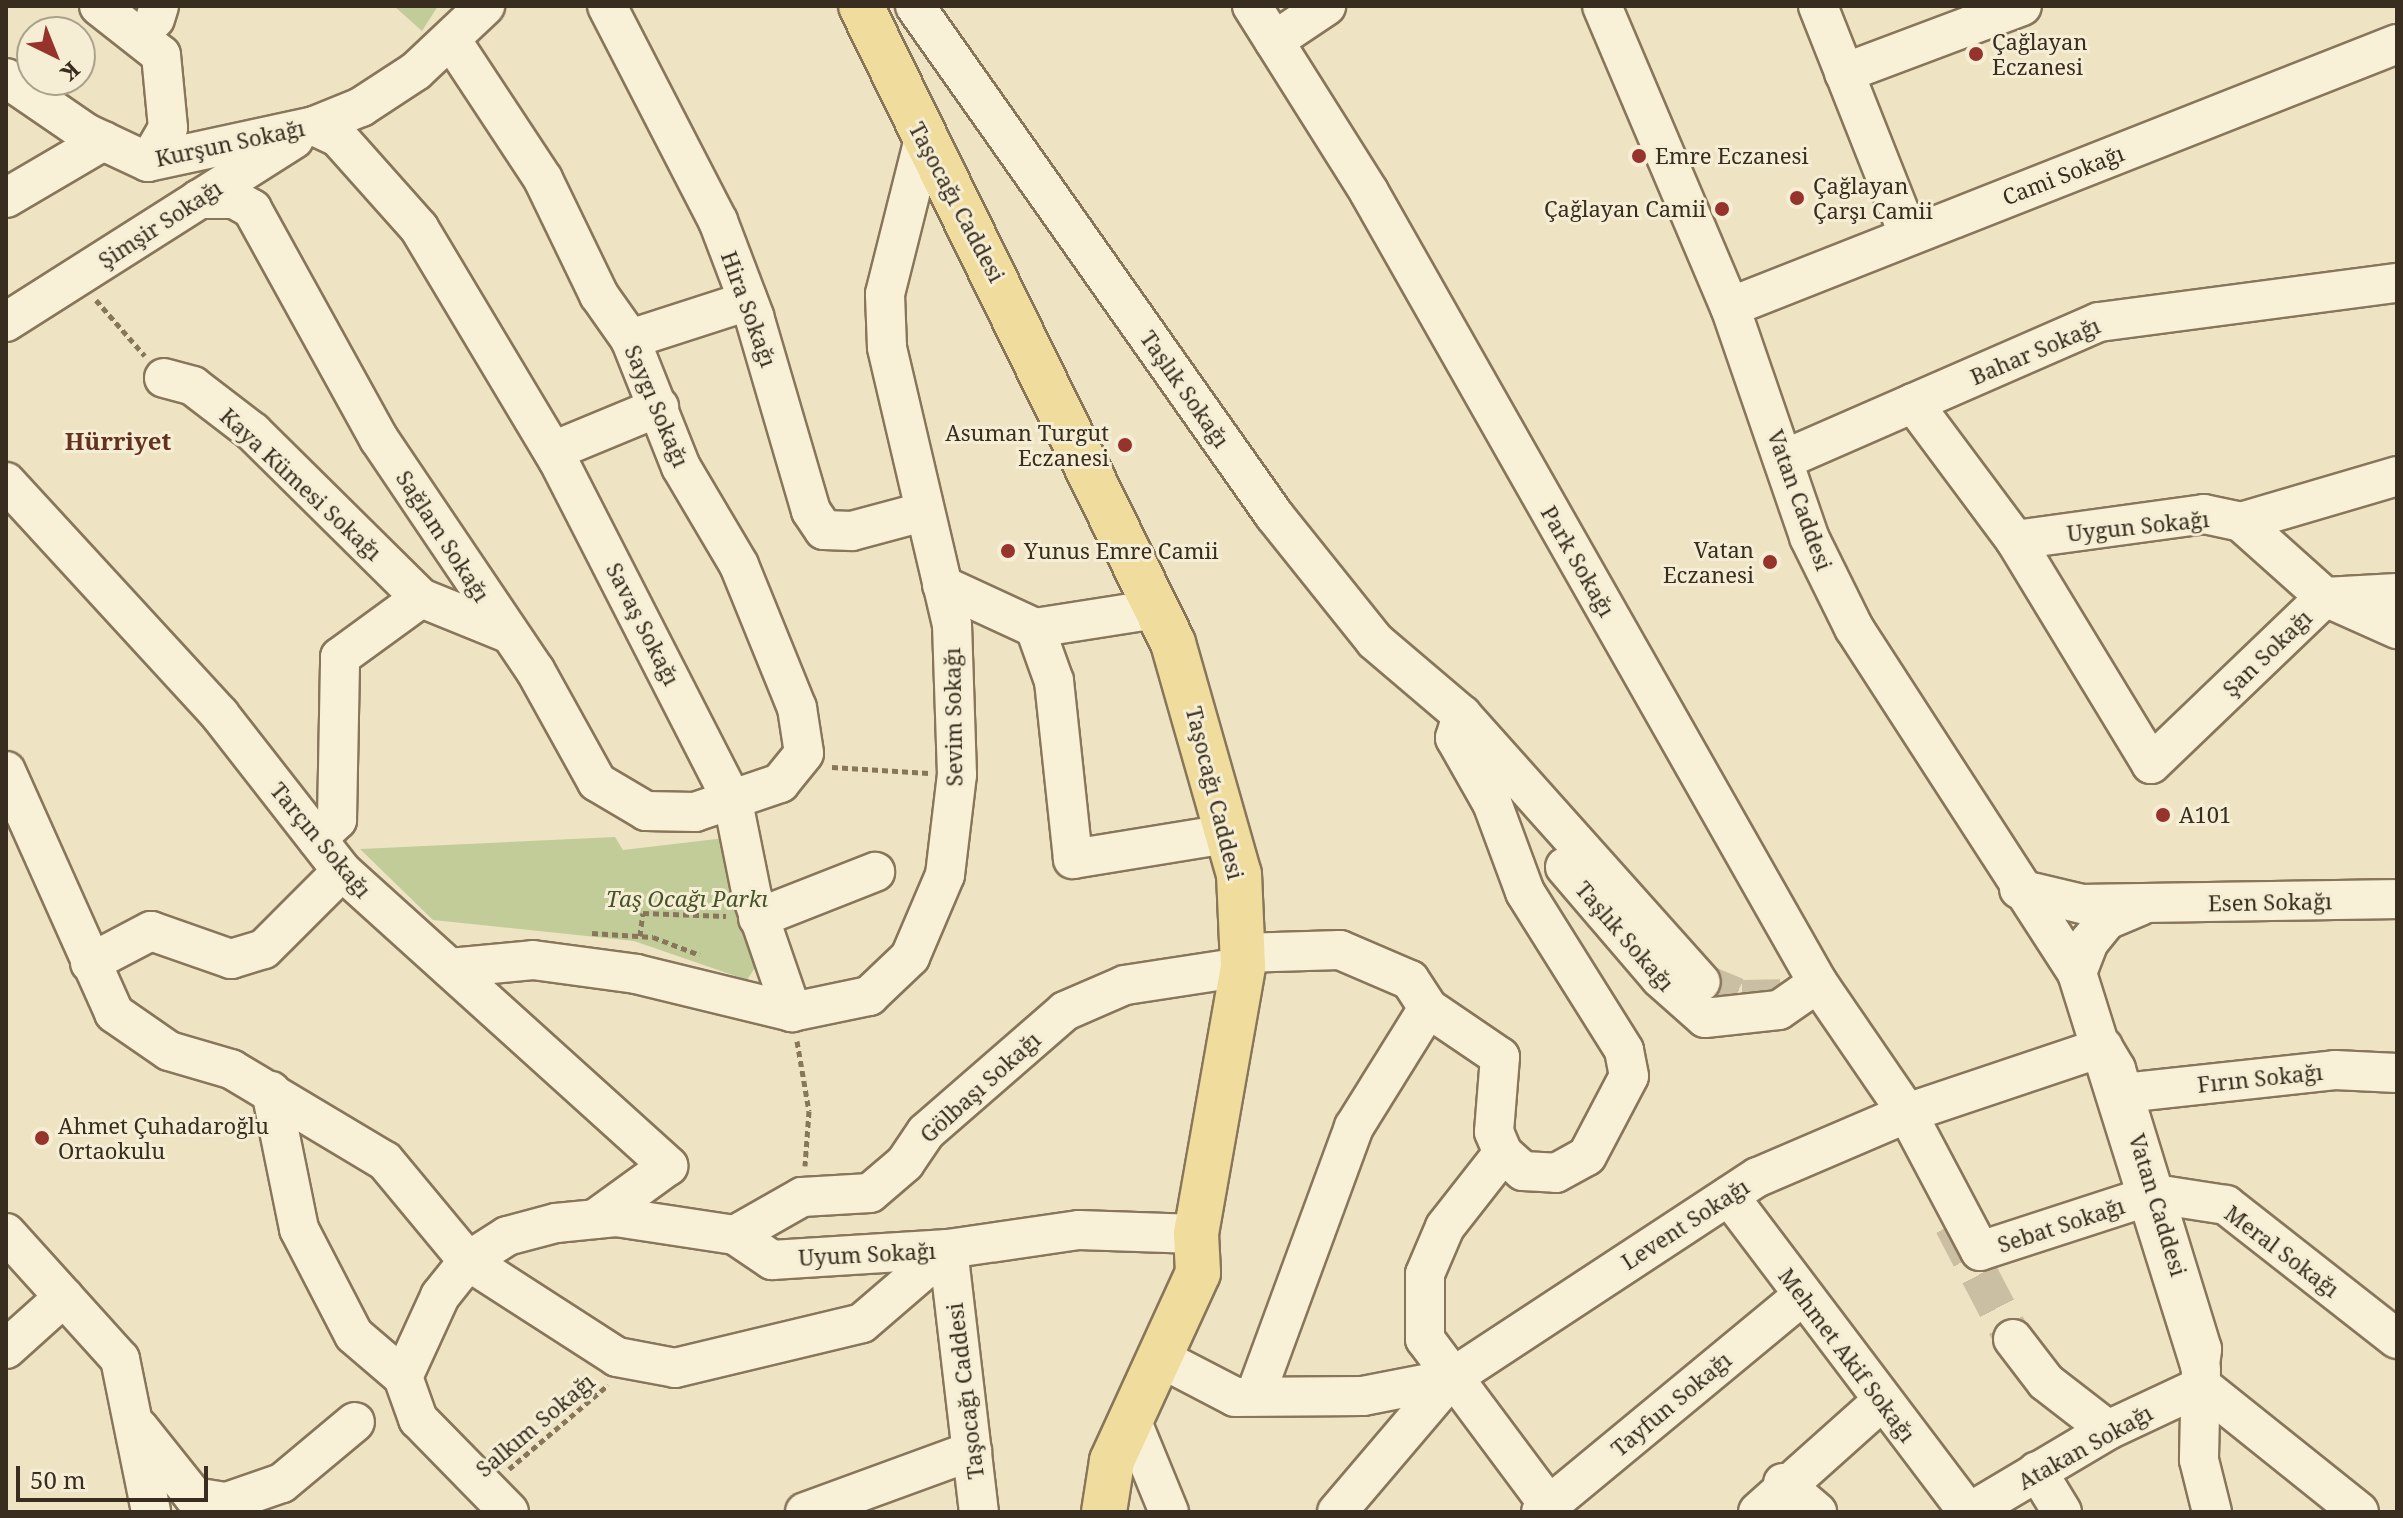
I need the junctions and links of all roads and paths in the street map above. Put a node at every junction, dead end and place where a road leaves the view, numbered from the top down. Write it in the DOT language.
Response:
graph roads {
  1 [pos="99,6"];
  2 [pos="470,6"];
  3 [pos="485,6"];
  4 [pos="607,6"];
  5 [pos="861,6"];
  6 [pos="915,6"];
  7 [pos="1252,6"];
  8 [pos="1326,6"];
  9 [pos="1602,6"];
  10 [pos="1818,6"];
  11 [pos="2022,6"];
  12 [pos="158,27"];
  13 [pos="452,41"];
  14 [pos="1274,41"];
  15 [pos="2397,44"];
  16 [pos="1844,73"];
  17 [pos="6,78"];
  18 [pos="314,126"];
  19 [pos="103,141"];
  20 [pos="923,143"];
  21 [pos="276,151"];
  22 [pos="148,162"];
  23 [pos="6,198"];
  24 [pos="199,199"];
  25 [pos="252,209"];
  26 [pos="1909,236"];
  27 [pos="77,278"];
  28 [pos="2397,283"];
  29 [pos="748,301"];
  30 [pos="1730,307"];
  31 [pos="6,322"];
  32 [pos="630,339"];
  33 [pos="164,378"];
  34 [pos="1913,403"];
  35 [pos="659,407"];
  36 [pos="553,451"];
  37 [pos="1783,460"];
  38 [pos="2397,476"];
  39 [pos="6,482"];
  40 [pos="923,512"];
  41 [pos="2241,522"];
  42 [pos="2015,540"];
  43 [pos="942,585"];
  44 [pos="2325,597"];
  45 [pos="421,598"];
  46 [pos="2395,606"];
  47 [pos="1157,609"];
  48 [pos="1035,628"];
  49 [pos="505,632"];
  50 [pos="1462,715"];
  51 [pos="1488,745"];
  52 [pos="795,765"];
  53 [pos="6,771"];
  54 [pos="957,775"];
  55 [pos="733,802"];
  56 [pos="1226,834"];
  57 [pos="317,839"];
  58 [pos="342,871"];
  59 [pos="875,872"];
  60 [pos="2019,889"];
  61 [pos="2397,899"];
  62 [pos="2142,905"];
  63 [pos="758,918"];
  64 [pos="640,936"];
  65 [pos="1243,960"];
  66 [pos="90,963"];
  67 [pos="450,968"];
  68 [pos="2077,973"];
  69 [pos="1701,982"];
  70 [pos="1818,983"];
  71 [pos="1428,1008"];
  72 [pos="792,1012"];
  73 [pos="2103,1047"];
  74 [pos="2397,1073"];
  75 [pos="271,1091"];
  76 [pos="2124,1093"];
  77 [pos="1907,1113"];
  78 [pos="1503,1153"];
  79 [pos="1729,1196"];
  80 [pos="2150,1196"];
  81 [pos="802,1197"];
  82 [pos="595,1219"];
  83 [pos="6,1233"];
  84 [pos="1196,1234"];
  85 [pos="735,1235"];
  86 [pos="948,1249"];
  87 [pos="468,1261"];
  88 [pos="1802,1296"];
  89 [pos="64,1297"];
  90 [pos="2013,1339"];
  91 [pos="2397,1339"];
  92 [pos="6,1349"];
  93 [pos="1164,1360"];
  94 [pos="637,1361"];
  95 [pos="2201,1376"];
  96 [pos="403,1377"];
  97 [pos="1450,1379"];
  98 [pos="1255,1396"];
  99 [pos="1880,1403"];
  100 [pos="134,1422"];
  101 [pos="355,1422"];
  102 [pos="1132,1422"];
  103 [pos="2108,1430"];
  104 [pos="972,1451"];
  105 [pos="2037,1471"];
  106 [pos="1783,1483"];
  107 [pos="498,1500"];
  108 [pos="1548,1510"];
  109 [pos="151,1512"];
  110 [pos="805,1512"];
  111 [pos="979,1512"];
  112 [pos="1083,1512"];
  113 [pos="1104,1512"];
  114 [pos="1169,1512"];
  115 [pos="1337,1512"];
  116 [pos="1758,1512"];
  117 [pos="1817,1512"];
  118 [pos="1969,1512"];
  119 [pos="2062,1512"];
  120 [pos="2212,1512"];
  121 [pos="2359,1512"];
  1 -- 12 [label="street"];
  2 -- 13 [label="street, Kurşun Sokağı"];
  3 -- 13 [label="street, Kurşun Sokağı"];
  4 -- 29 [label="street, Hira Sokağı"];
  5 -- 20 [label="main road, Taşocağı Caddesi"];
  6 -- 50 [label="street, Taşlık Sokağı"];
  7 -- 14 [label="street, Park Sokağı"];
  8 -- 14 [label="street"];
  9 -- 30 [label="street, Vatan Caddesi"];
  10 -- 16 [label="street"];
  11 -- 16 [label="street"];
  12 -- 22 [label="street"];
  13 -- 18 [label="street, Kurşun Sokağı"];
  13 -- 32 [label="street, Saygı Sokağı"];
  14 -- 70 [label="street, Park Sokağı"];
  15 -- 26 [label="street, Cami Sokağı"];
  16 -- 26 [label="street"];
  17 -- 19 [label="street, Kurşun Sokağı"];
  18 -- 21 [label="street, Şimşir Sokağı"];
  18 -- 22 [label="street, Kurşun Sokağı"];
  18 -- 36 [label="street, Savaş Sokağı"];
  19 -- 22 [label="street, Kurşun Sokağı"];
  19 -- 23 [label="street"];
  20 -- 40 [label="street, Sevim Sokağı"];
  20 -- 47 [label="main road, Taşocağı Caddesi"];
  21 -- 24 [label="street, Şimşir Sokağı"];
  21 -- 25 [label="street"];
  24 -- 25 [label="street"];
  24 -- 27 [label="street, Şimşir Sokağı"];
  25 -- 49 [label="street, Sağlam Sokağı"];
  26 -- 30 [label="street, Cami Sokağı"];
  27 -- 31 [label="street, Şimşir Sokağı"];
  27 -- 33 [label="path"];
  28 -- 34 [label="street, Bahar Sokağı"];
  29 -- 32 [label="street"];
  29 -- 40 [label="street, Hira Sokağı"];
  30 -- 37 [label="street, Vatan Caddesi"];
  32 -- 35 [label="street, Saygı Sokağı"];
  33 -- 45 [label="street, Kaya Kümesi Sokağı"];
  34 -- 37 [label="street, Bahar Sokağı"];
  34 -- 42 [label="street"];
  35 -- 36 [label="street"];
  35 -- 52 [label="street, Saygı Sokağı"];
  36 -- 55 [label="street, Savaş Sokağı"];
  37 -- 60 [label="street, Vatan Caddesi"];
  38 -- 41 [label="street, Uygun Sokağı"];
  39 -- 57 [label="street, Tarçın Sokağı"];
  40 -- 43 [label="street, Sevim Sokağı"];
  41 -- 42 [label="street, Uygun Sokağı"];
  41 -- 44 [label="street"];
  42 -- 44 [label="street, Şan Sokağı"];
  43 -- 48 [label="street"];
  43 -- 54 [label="street, Sevim Sokağı"];
  44 -- 46 [label="street, Şan Sokağı"];
  45 -- 49 [label="street"];
  45 -- 57 [label="street"];
  47 -- 48 [label="street"];
  47 -- 56 [label="main road, Taşocağı Caddesi"];
  48 -- 56 [label="street"];
  49 -- 55 [label="street, Sağlam Sokağı"];
  50 -- 51 [label="street, Taşlık Sokağı"];
  50 -- 78 [label="street"];
  51 -- 69 [label="street, Taşlık Sokağı"];
  51 -- 70 [label="street, Taşlık Sokağı"];
  52 -- 54 [label="path"];
  52 -- 55 [label="street"];
  53 -- 66 [label="street"];
  54 -- 72 [label="street, Sevim Sokağı"];
  55 -- 63 [label="street, Savaş Sokağı"];
  56 -- 65 [label="main road, Taşocağı Caddesi"];
  57 -- 58 [label="street, Tarçın Sokağı"];
  58 -- 66 [label="street"];
  58 -- 67 [label="street, Tarçın Sokağı"];
  59 -- 63 [label="street"];
  60 -- 62 [label="street, Esen Sokağı"];
  60 -- 68 [label="street, Vatan Caddesi"];
  61 -- 62 [label="street, Esen Sokağı"];
  62 -- 68 [label="street, Esen Sokağı"];
  63 -- 64 [label="path"];
  63 -- 72 [label="street, Savaş Sokağı"];
  65 -- 71 [label="street, Gölbaşı Sokağı"];
  65 -- 81 [label="street, Gölbaşı Sokağı"];
  65 -- 84 [label="main road, Taşocağı Caddesi"];
  66 -- 75 [label="street"];
  67 -- 72 [label="street, Sevim Sokağı"];
  67 -- 82 [label="street, Tarçın Sokağı"];
  68 -- 73 [label="street, Vatan Caddesi"];
  70 -- 77 [label="street, Park Sokağı"];
  71 -- 78 [label="street, Gölbaşı Sokağı"];
  71 -- 98 [label="street"];
  72 -- 81 [label="path"];
  73 -- 76 [label="street, Vatan Caddesi"];
  73 -- 77 [label="street, Levent Sokağı"];
  73 -- 80 [label="street, Vatan Caddesi"];
  74 -- 76 [label="street, Fırın Sokağı"];
  75 -- 87 [label="street"];
  75 -- 96 [label="street"];
  76 -- 80 [label="street, Vatan Caddesi"];
  77 -- 79 [label="street, Levent Sokağı"];
  77 -- 80 [label="street, Sebat Sokağı"];
  78 -- 97 [label="street"];
  79 -- 88 [label="street, Mehmet Akif Sokağı"];
  79 -- 97 [label="street, Levent Sokağı"];
  80 -- 91 [label="street, Meral Sokağı"];
  80 -- 95 [label="street, Vatan Caddesi"];
  81 -- 85 [label="street, Gölbaşı Sokağı"];
  82 -- 85 [label="street, Uyum Sokağı"];
  82 -- 87 [label="street, Uyum Sokağı"];
  83 -- 89 [label="street"];
  84 -- 86 [label="street"];
  84 -- 93 [label="main road"];
  84 -- 112 [label="main road"];
  85 -- 86 [label="street, Uyum Sokağı"];
  86 -- 94 [label="street"];
  86 -- 104 [label="street, Taşocağı Caddesi"];
  87 -- 94 [label="street"];
  87 -- 96 [label="street, Uyum Sokağı"];
  88 -- 99 [label="street, Mehmet Akif Sokağı"];
  88 -- 108 [label="street, Tayfun Sokağı"];
  89 -- 92 [label="street"];
  89 -- 100 [label="street"];
  90 -- 103 [label="street"];
  93 -- 98 [label="street"];
  93 -- 102 [label="main road"];
  94 -- 107 [label="path, Salkım Sokağı"];
  95 -- 103 [label="street, Atakan Sokağı"];
  95 -- 120 [label="street, Vatan Caddesi"];
  95 -- 121 [label="street"];
  96 -- 107 [label="street"];
  97 -- 98 [label="street"];
  97 -- 108 [label="street"];
  97 -- 115 [label="street, Levent Sokağı"];
  99 -- 106 [label="street"];
  99 -- 118 [label="street, Mehmet Akif Sokağı"];
  100 -- 101 [label="street"];
  100 -- 109 [label="street"];
  102 -- 113 [label="main road"];
  102 -- 114 [label="street"];
  103 -- 105 [label="street, Atakan Sokağı"];
  104 -- 110 [label="street"];
  104 -- 111 [label="street, Taşocağı Caddesi"];
  105 -- 118 [label="street, Atakan Sokağı"];
  105 -- 119 [label="street"];
  106 -- 116 [label="street"];
  106 -- 117 [label="street"];
}
